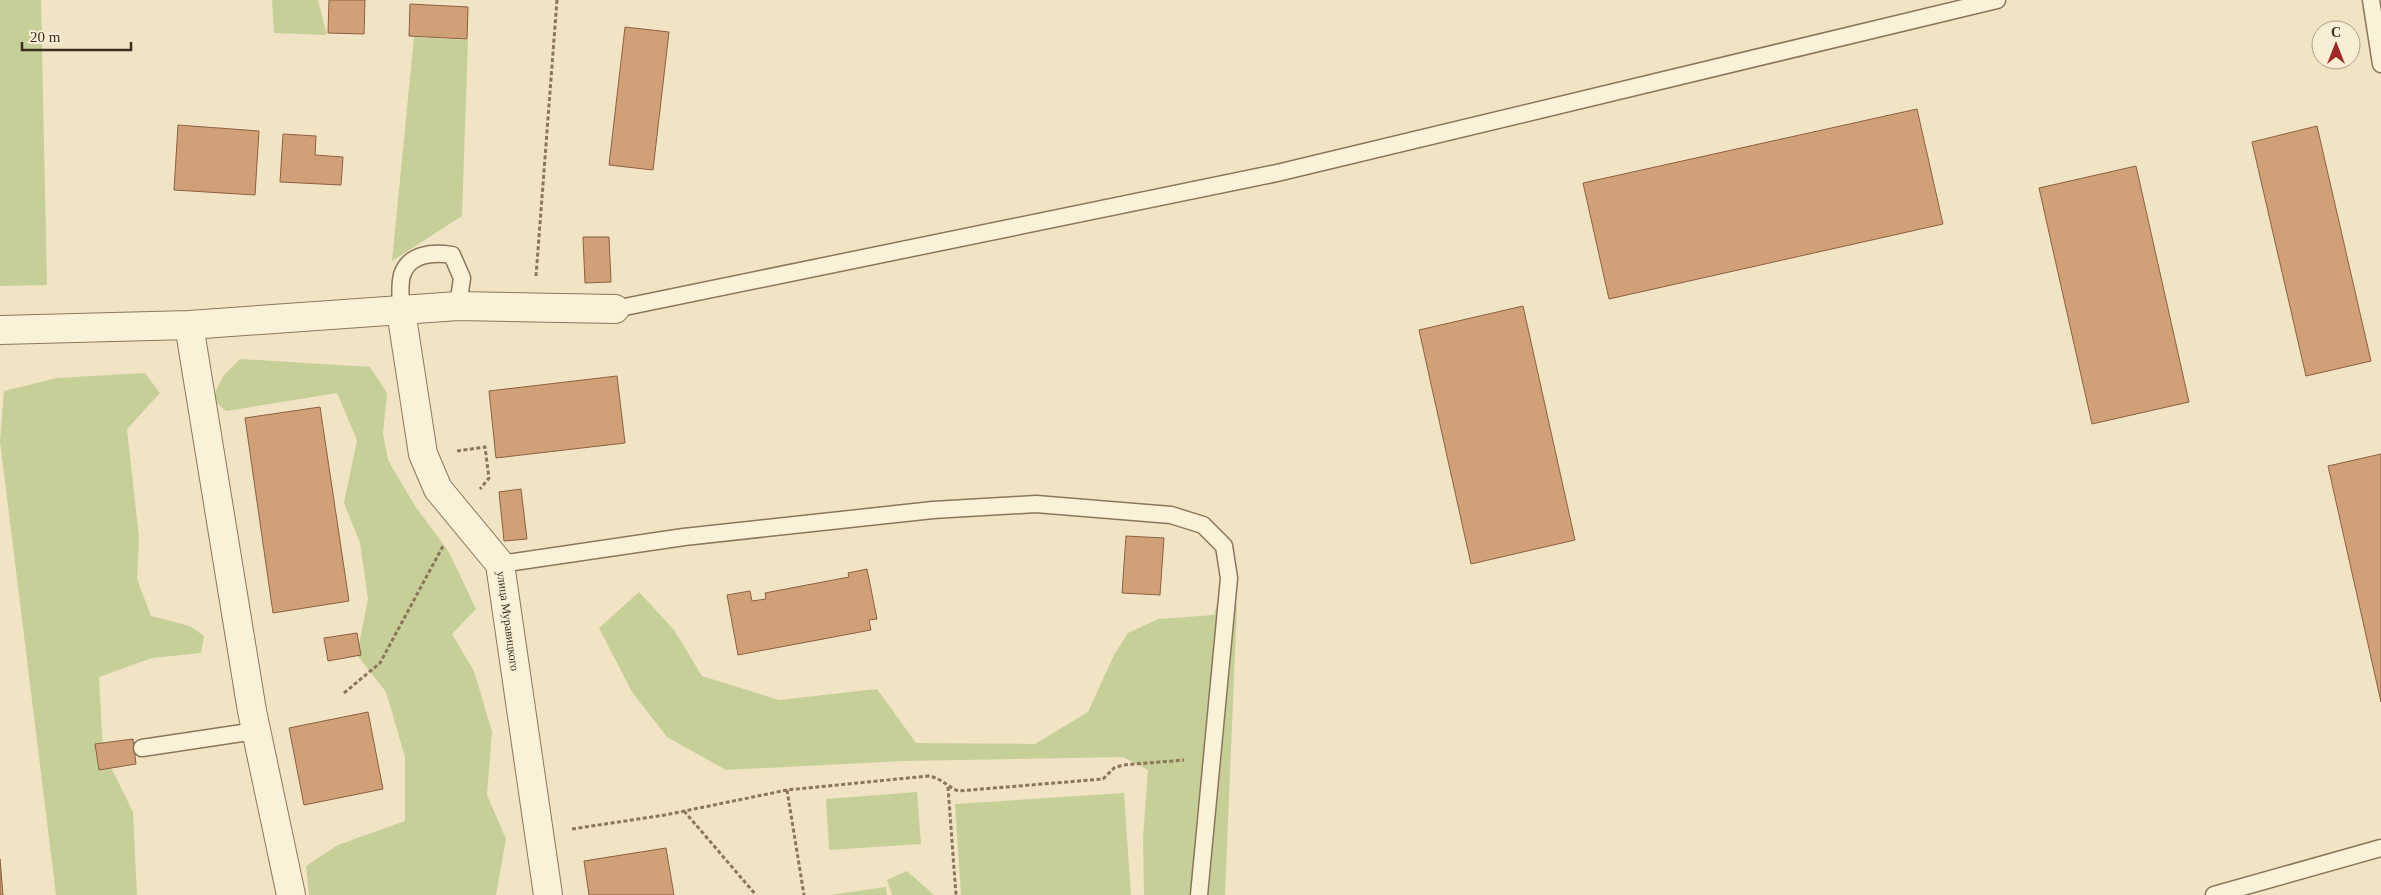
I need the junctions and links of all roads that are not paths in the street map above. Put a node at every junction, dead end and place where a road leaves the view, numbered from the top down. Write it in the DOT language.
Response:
graph roads {
  1 [pos="1997,0"];
  2 [pos="2371,0"];
  3 [pos="2381,64"];
  4 [pos="458,306"];
  5 [pos="616,309"];
  6 [pos="401,311"];
  7 [pos="189,325"];
  8 [pos="0,330"];
  9 [pos="500,564"];
  10 [pos="256,731"];
  11 [pos="142,748"];
  12 [pos="2381,848"];
  13 [pos="291,895"];
  14 [pos="548,895"];
  15 [pos="1199,895"];
  16 [pos="2214,895"];
  1 -- 5 [label="lane"];
  2 -- 3 [label="lane"];
  4 -- 5 [label="street"];
  4 -- 6 [label="street"];
  4 -- 6 [label="lane"];
  6 -- 7 [label="street"];
  6 -- 9 [label="street, улица Муравицкого"];
  7 -- 8 [label="street"];
  7 -- 10 [label="street"];
  9 -- 14 [label="street, улица Муравицкого"];
  9 -- 15 [label="lane"];
  10 -- 11 [label="lane"];
  10 -- 13 [label="street"];
  12 -- 16 [label="lane"];
}
